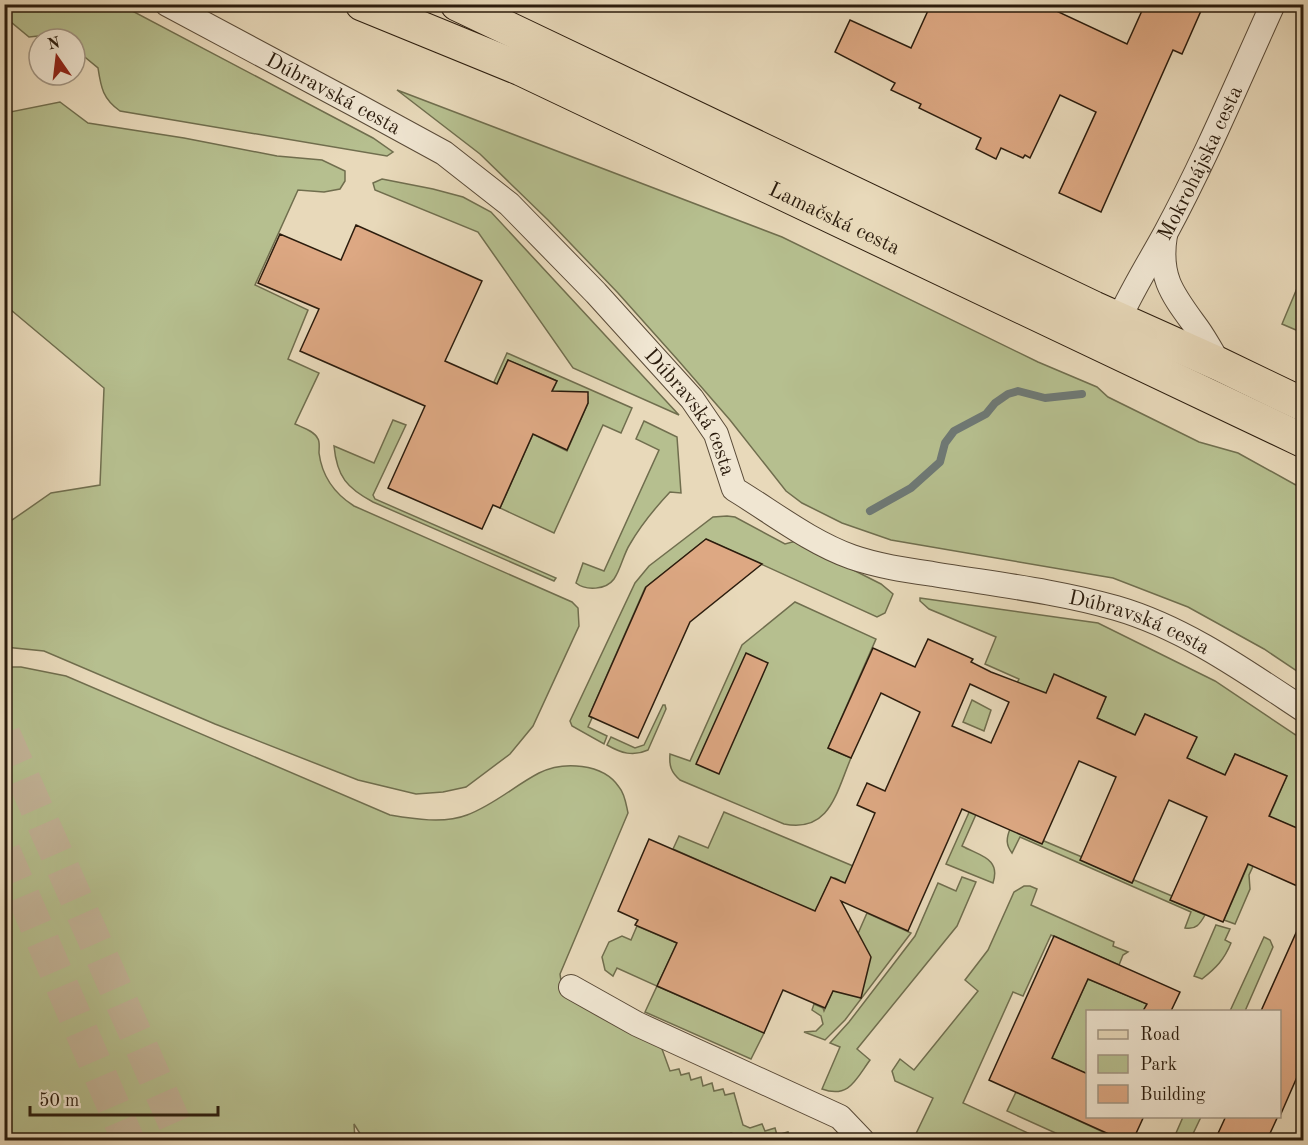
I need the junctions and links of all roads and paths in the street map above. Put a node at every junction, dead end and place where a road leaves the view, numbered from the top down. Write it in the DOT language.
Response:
graph roads {
  1 [pos="167,4"];
  2 [pos="362,4"];
  3 [pos="457,4"];
  4 [pos="1273,4"];
  5 [pos="1165,234"];
  6 [pos="1119,320"];
  7 [pos="1122,356"];
  8 [pos="1219,364"];
  9 [pos="1304,405"];
  10 [pos="1304,441"];
  11 [pos="1304,710"];
  12 [pos="571,987"];
  13 [pos="862,1140"];
  1 -- 11 [label="street, Dúbravská cesta"];
  2 -- 7 [label="main road, Lamačská cesta"];
  3 -- 6 [label="main road, Lamačská cesta"];
  4 -- 5 [label="street, Mokrohájska cesta"];
  5 -- 6 [label="street, Mokrohájska cesta"];
  5 -- 8 [label="street"];
  6 -- 7 [label="main road"];
  6 -- 8 [label="main road, Lamačská cesta"];
  7 -- 10 [label="main road, Lamačská cesta"];
  8 -- 9 [label="main road, Lamačská cesta"];
  12 -- 13 [label="street"];
}
